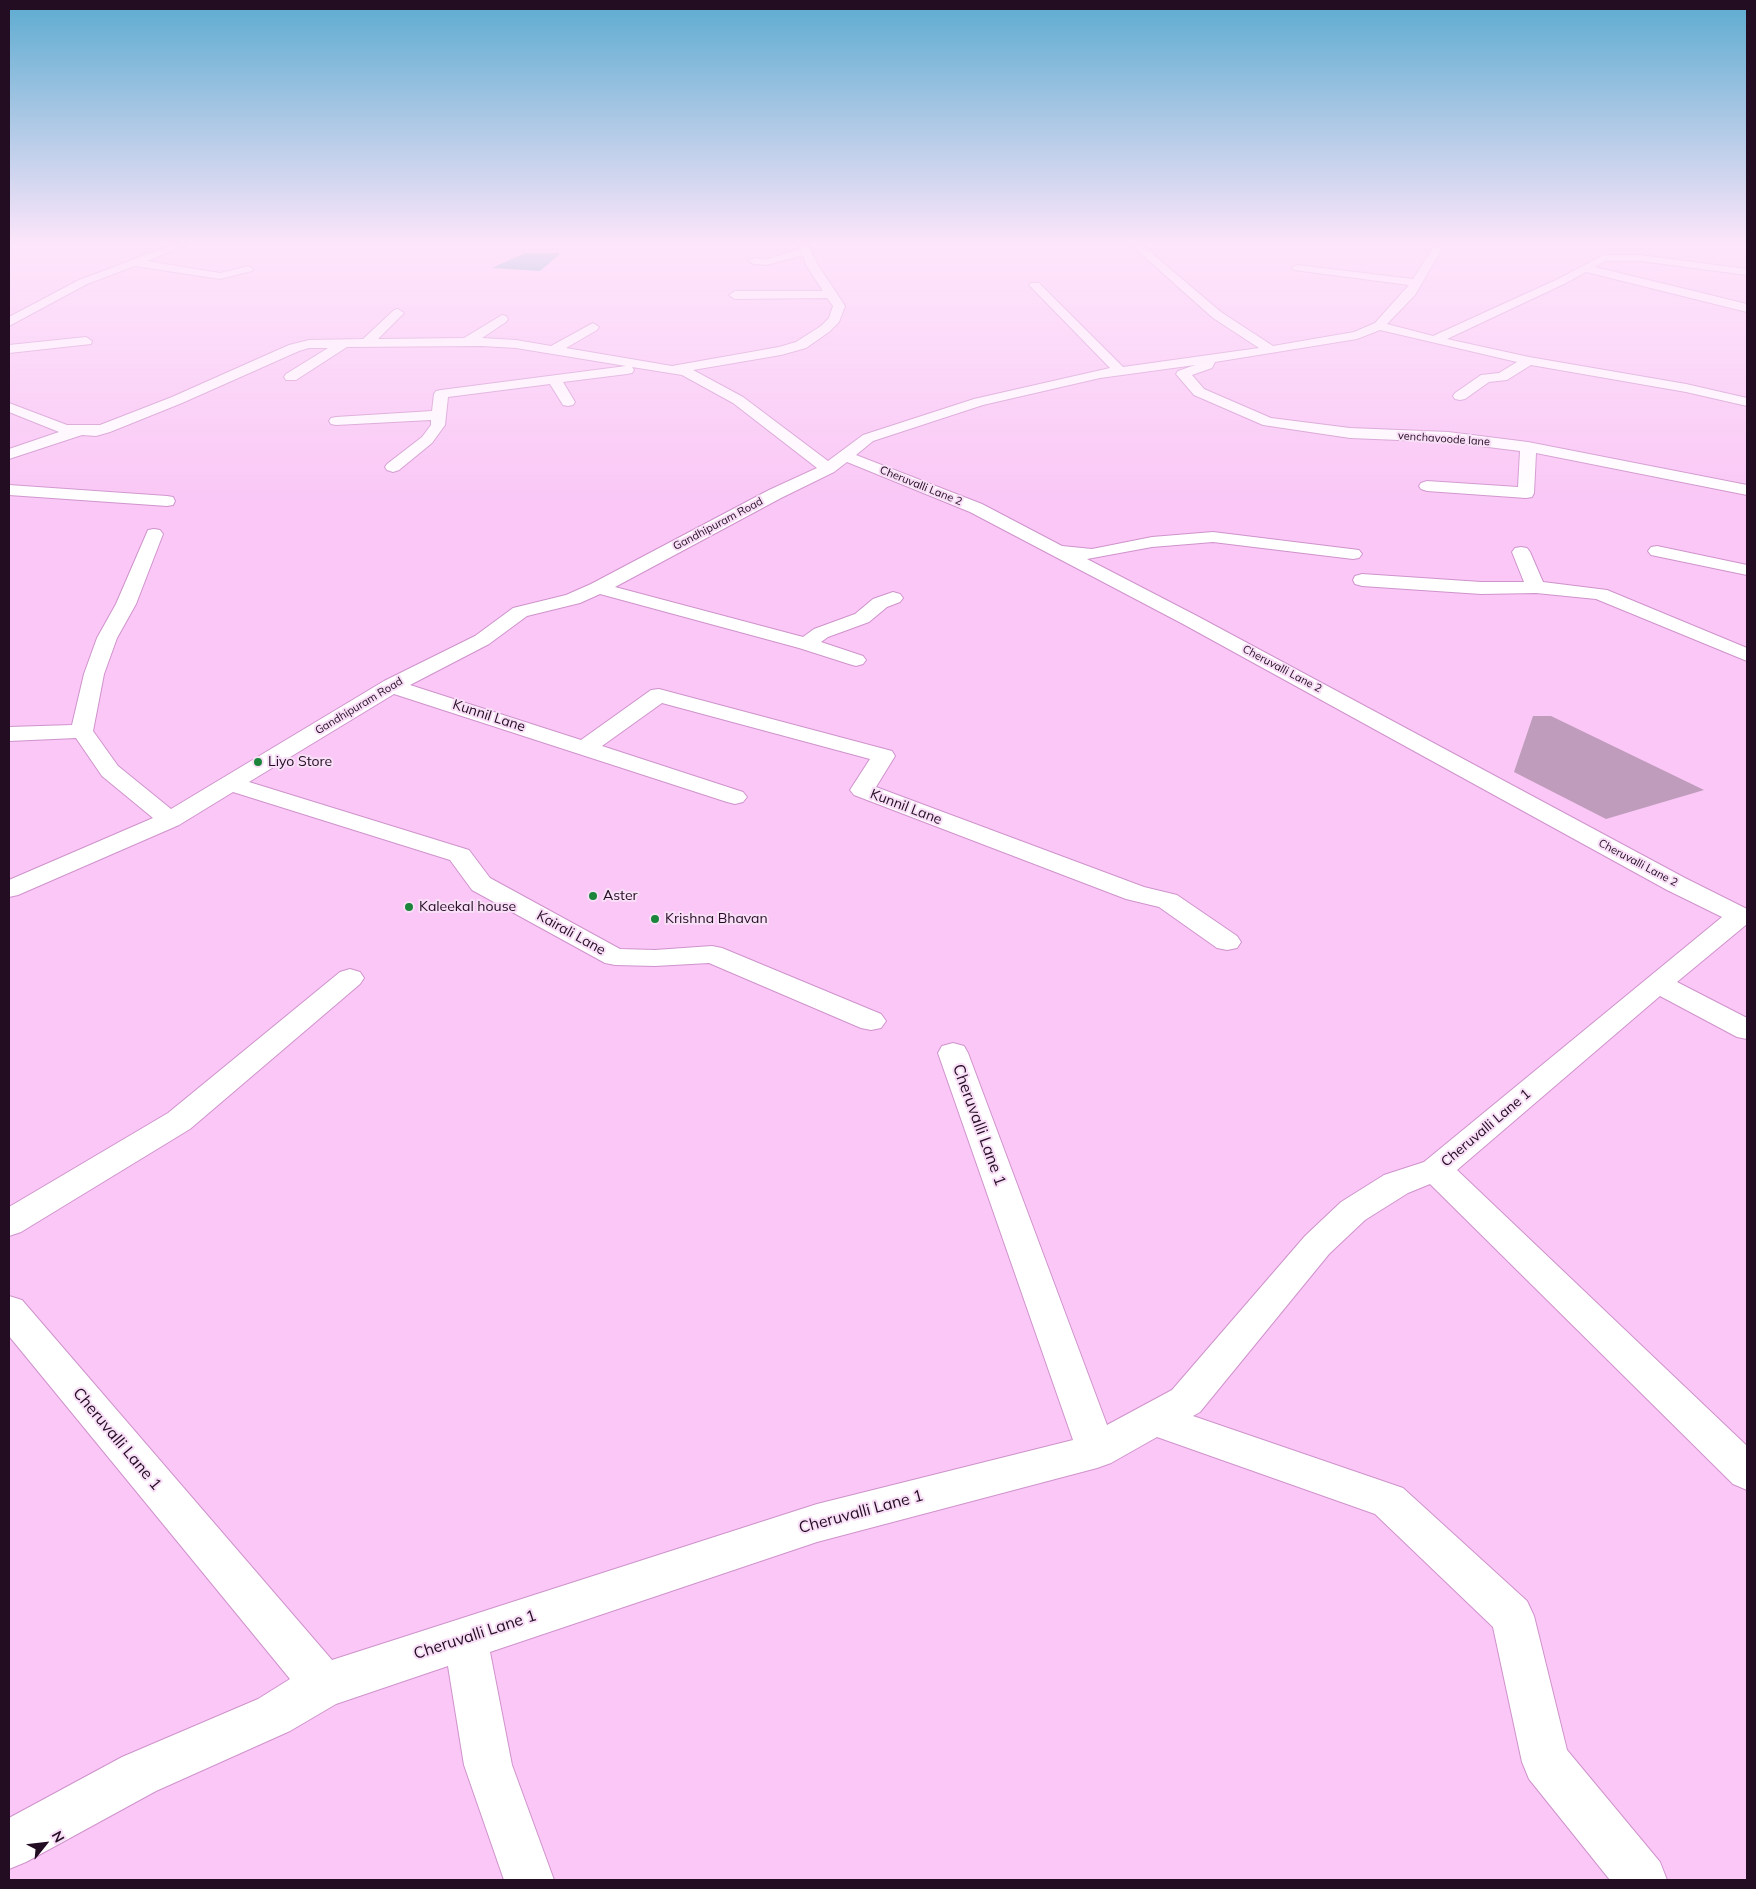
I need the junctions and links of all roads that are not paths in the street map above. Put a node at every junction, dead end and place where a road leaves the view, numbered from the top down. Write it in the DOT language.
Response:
graph roads {
  1 [pos="378,332"];
  2 [pos="483,332"];
  3 [pos="583,332"];
  4 [pos="820,332"];
  5 [pos="1082,332"];
  6 [pos="1243,332"];
  7 [pos="1364,332"];
  8 [pos="1403,332"];
  9 [pos="1452,332"];
  10 [pos="1434,340"];
  11 [pos="86,341"];
  12 [pos="468,342"];
  13 [pos="344,343"];
  14 [pos="367,343"];
  15 [pos="9,349"];
  16 [pos="555,349"];
  17 [pos="1270,350"];
  18 [pos="1209,358"];
  19 [pos="1529,361"];
  20 [pos="656,366"];
  21 [pos="675,369"];
  22 [pos="1120,371"];
  23 [pos="291,377"];
  24 [pos="554,380"];
  25 [pos="1460,396"];
  26 [pos="568,402"];
  27 [pos="1747,402"];
  28 [pos="9,407"];
  29 [pos="439,415"];
  30 [pos="336,421"];
  31 [pos="82,430"];
  32 [pos="1528,447"];
  33 [pos="9,454"];
  34 [pos="845,456"];
  35 [pos="393,466"];
  36 [pos="828,469"];
  37 [pos="1427,486"];
  38 [pos="9,490"];
  39 [pos="1747,490"];
  40 [pos="167,501"];
  41 [pos="154,534"];
  42 [pos="1056,550"];
  43 [pos="1657,551"];
  44 [pos="1521,552"];
  45 [pos="1353,554"];
  46 [pos="1747,570"];
  47 [pos="1362,580"];
  48 [pos="1536,587"];
  49 [pos="598,588"];
  50 [pos="893,598"];
  51 [pos="806,644"];
  52 [pos="1747,655"];
  53 [pos="856,660"];
  54 [pos="392,686"];
  55 [pos="82,731"];
  56 [pos="9,734"];
  57 [pos="586,747"];
  58 [pos="231,784"];
  59 [pos="735,797"];
  60 [pos="170,820"];
  61 [pos="9,889"];
  62 [pos="1711,900"];
  63 [pos="1744,913"];
  64 [pos="1227,942"];
  65 [pos="350,978"];
  66 [pos="1658,983"];
  67 [pos="871,1021"];
  68 [pos="1747,1030"];
  69 [pos="953,1052"];
  70 [pos="1436,1170"];
  71 [pos="9,1223"];
  72 [pos="9,1310"];
  73 [pos="1153,1420"];
  74 [pos="1097,1451"];
  75 [pos="1747,1472"];
  76 [pos="466,1638"];
  77 [pos="324,1685"];
  78 [pos="9,1845"];
  79 [pos="529,1880"];
  80 [pos="1642,1880"];
  1 -- 14 [label="street"];
  2 -- 12 [label="street"];
  3 -- 16 [label="street"];
  4 -- 21 [label="street"];
  5 -- 22 [label="street"];
  6 -- 17 [label="street"];
  7 -- 17 [label="street, Gandhipuram Road"];
  8 -- 10 [label="street"];
  9 -- 10 [label="street"];
  10 -- 19 [label="street"];
  11 -- 15 [label="street"];
  12 -- 14 [label="street"];
  12 -- 16 [label="street"];
  13 -- 14 [label="street"];
  13 -- 23 [label="street"];
  13 -- 31 [label="street"];
  16 -- 20 [label="street"];
  17 -- 18 [label="street, Gandhipuram Road"];
  18 -- 22 [label="street, Gandhipuram Road"];
  18 -- 32 [label="street, venchavoode lane"];
  19 -- 25 [label="street"];
  19 -- 27 [label="street"];
  20 -- 21 [label="street"];
  20 -- 24 [label="street"];
  21 -- 36 [label="street"];
  22 -- 34 [label="street, Gandhipuram Road"];
  24 -- 26 [label="street"];
  24 -- 29 [label="street"];
  28 -- 31 [label="street"];
  29 -- 30 [label="street"];
  29 -- 35 [label="street"];
  31 -- 33 [label="street"];
  32 -- 37 [label="street"];
  32 -- 39 [label="street, venchavoode lane"];
  34 -- 36 [label="street, Gandhipuram Road"];
  34 -- 42 [label="street, Cheruvalli Lane 2"];
  36 -- 49 [label="street, Gandhipuram Road"];
  38 -- 40 [label="street"];
  41 -- 55 [label="street"];
  42 -- 45 [label="street"];
  42 -- 62 [label="street, Cheruvalli Lane 2"];
  43 -- 46 [label="street"];
  44 -- 48 [label="street"];
  47 -- 48 [label="street"];
  48 -- 52 [label="street"];
  49 -- 51 [label="street"];
  49 -- 54 [label="street, Gandhipuram Road"];
  50 -- 51 [label="street"];
  51 -- 53 [label="street"];
  54 -- 57 [label="street, Kunnil Lane"];
  54 -- 58 [label="street, Gandhipuram Road"];
  55 -- 56 [label="street"];
  55 -- 60 [label="street"];
  57 -- 59 [label="street, Kunnil Lane"];
  57 -- 64 [label="street, Kunnil Lane"];
  58 -- 60 [label="street, Gandhipuram Road"];
  58 -- 67 [label="street, Kairali Lane"];
  60 -- 61 [label="street, Gandhipuram Road"];
  62 -- 63 [label="street, Cheruvalli Lane 1"];
  63 -- 66 [label="street, Cheruvalli Lane 1"];
  65 -- 71 [label="street"];
  66 -- 68 [label="street"];
  66 -- 70 [label="street, Cheruvalli Lane 1"];
  69 -- 74 [label="street, Cheruvalli Lane 1"];
  70 -- 73 [label="street, Cheruvalli Lane 1"];
  70 -- 75 [label="street"];
  72 -- 77 [label="street, Cheruvalli Lane 1"];
  73 -- 74 [label="street, Cheruvalli Lane 1"];
  73 -- 80 [label="street"];
  74 -- 76 [label="street, Cheruvalli Lane 1"];
  76 -- 77 [label="street, Cheruvalli Lane 1"];
  76 -- 79 [label="street"];
  77 -- 78 [label="street"];
}
